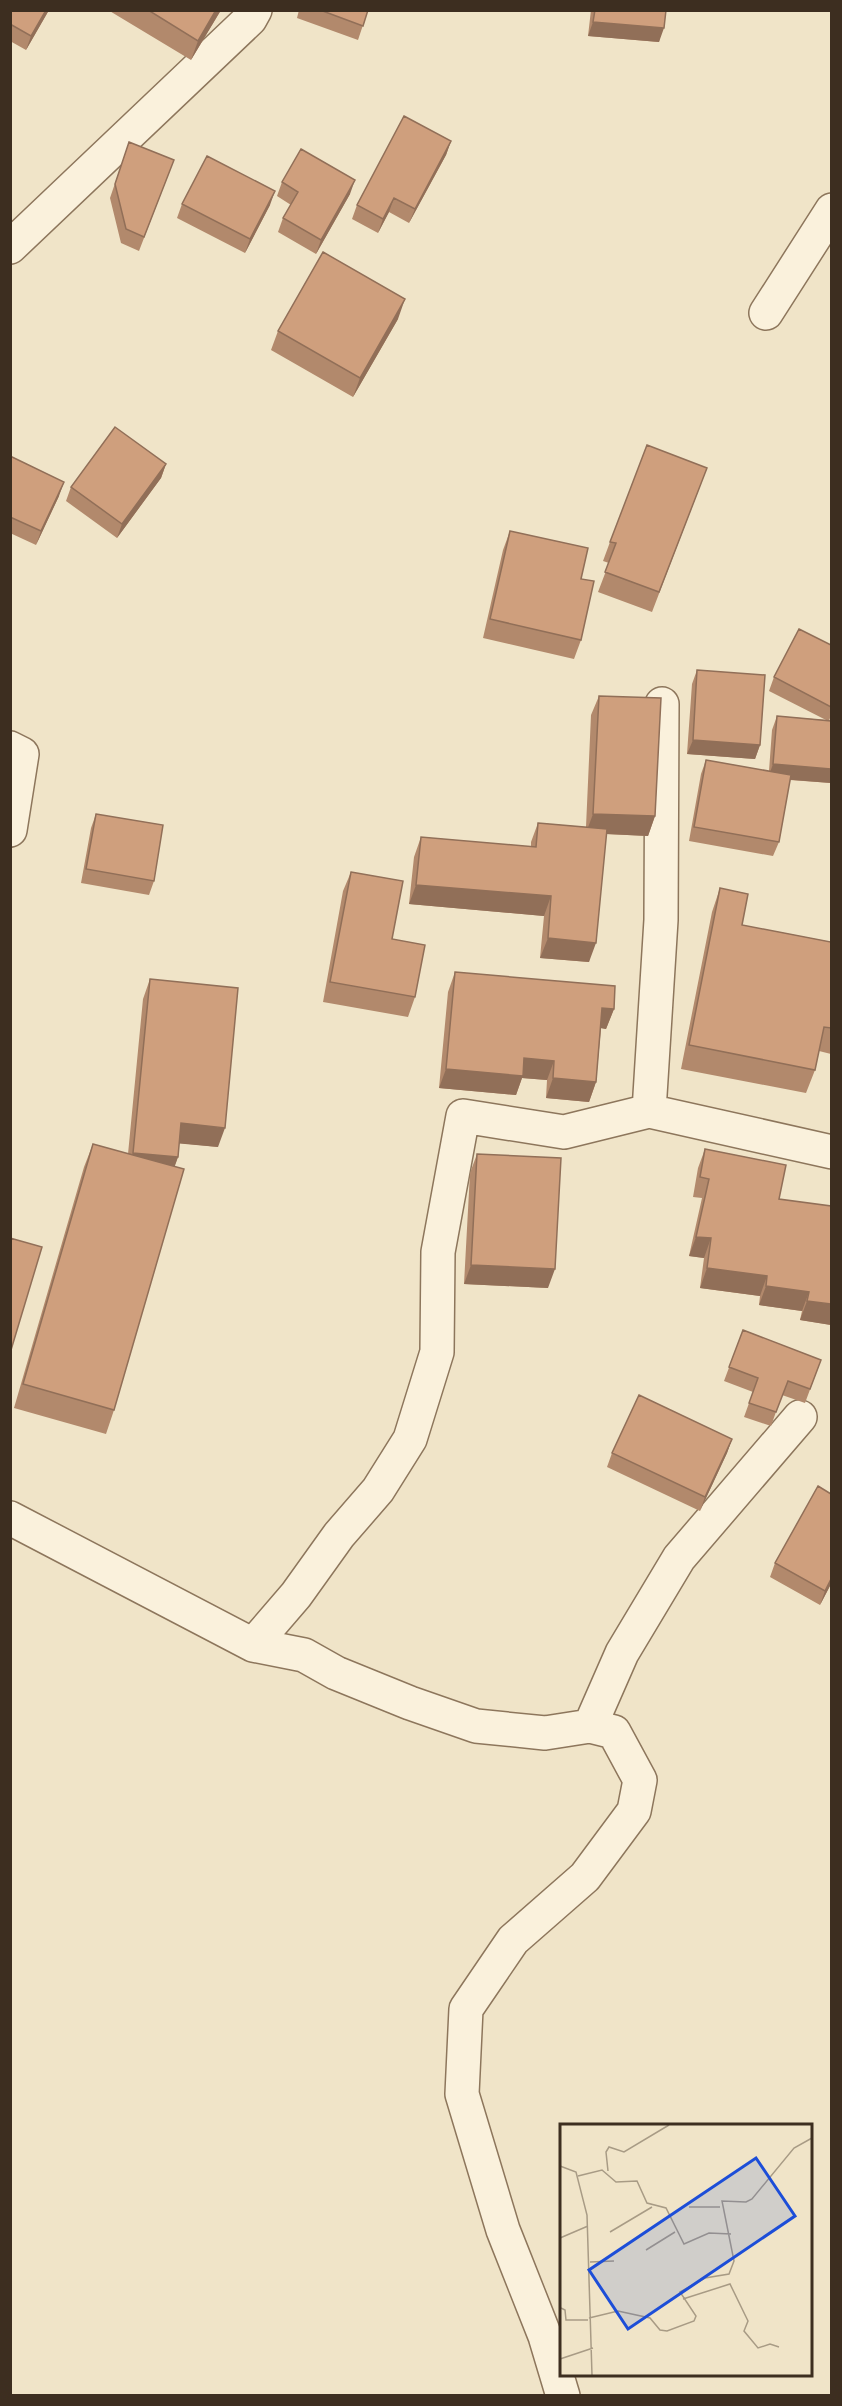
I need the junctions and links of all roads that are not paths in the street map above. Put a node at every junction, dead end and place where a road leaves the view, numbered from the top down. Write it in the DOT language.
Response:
graph roads {
  1 [pos="255,10"];
  2 [pos="831,210"];
  3 [pos="10,247"];
  4 [pos="766,313"];
  5 [pos="662,704"];
  6 [pos="10,748"];
  7 [pos="10,831"];
  8 [pos="649,1111"];
  9 [pos="831,1152"];
  10 [pos="800,1417"];
  11 [pos="10,1518"];
  12 [pos="253,1645"];
  13 [pos="590,1726"];
  14 [pos="563,2396"];
  1 -- 3 [label="street"];
  2 -- 4 [label="street"];
  5 -- 8 [label="street"];
  6 -- 7 [label="street"];
  8 -- 9 [label="street"];
  8 -- 12 [label="street"];
  10 -- 13 [label="street"];
  11 -- 12 [label="street"];
  12 -- 13 [label="street"];
  13 -- 14 [label="street"];
}
